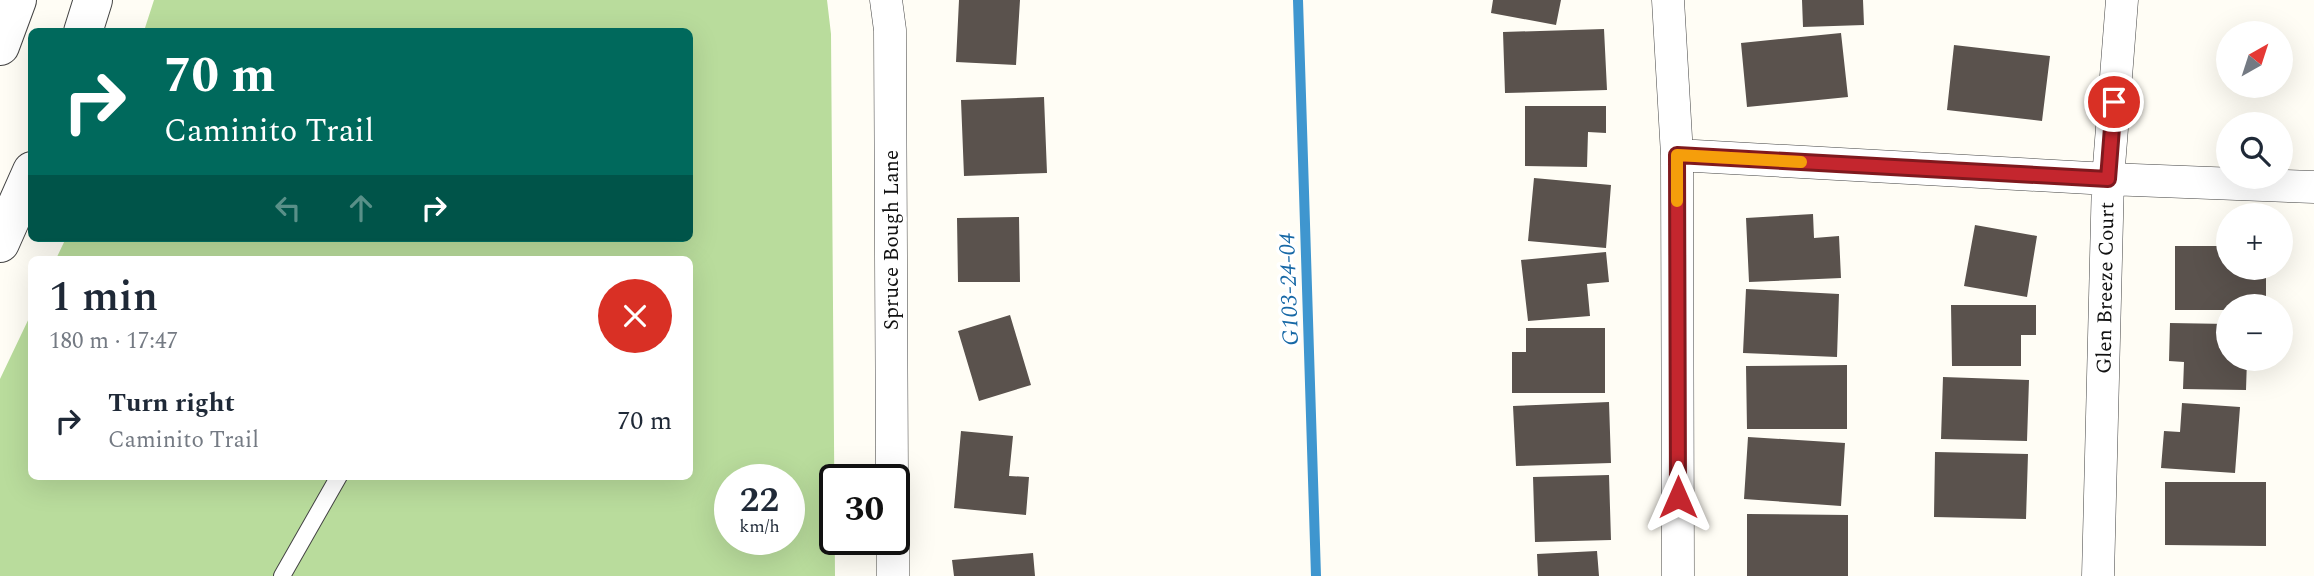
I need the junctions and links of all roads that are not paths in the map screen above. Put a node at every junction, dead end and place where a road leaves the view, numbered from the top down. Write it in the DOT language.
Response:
graph roads {
  1 [pos="17,0"];
  2 [pos="93,0"];
  3 [pos="886,0"];
  4 [pos="1668,0"];
  5 [pos="2122,0"];
  6 [pos="84,28"];
  7 [pos="0,46"];
  8 [pos="1677,155"];
  9 [pos="2108,179"];
  10 [pos="28,180"];
  11 [pos="2314,187"];
  12 [pos="0,243"];
  13 [pos="892,464"];
  14 [pos="338,480"];
  15 [pos="893,555"];
  16 [pos="282,576"];
  17 [pos="893,576"];
  18 [pos="1678,576"];
  19 [pos="2098,576"];
  1 -- 7 [label="street"];
  2 -- 6 [label="street"];
  3 -- 13 [label="street, Spruce Bough Lane"];
  4 -- 8 [label="street"];
  5 -- 9 [label="street, Glen Breeze Court"];
  8 -- 9 [label="street"];
  8 -- 18 [label="street"];
  9 -- 11 [label="street"];
  9 -- 19 [label="street, Glen Breeze Court"];
  10 -- 12 [label="street"];
  14 -- 16 [label="lane"];
  15 -- 17 [label="street"];
}
